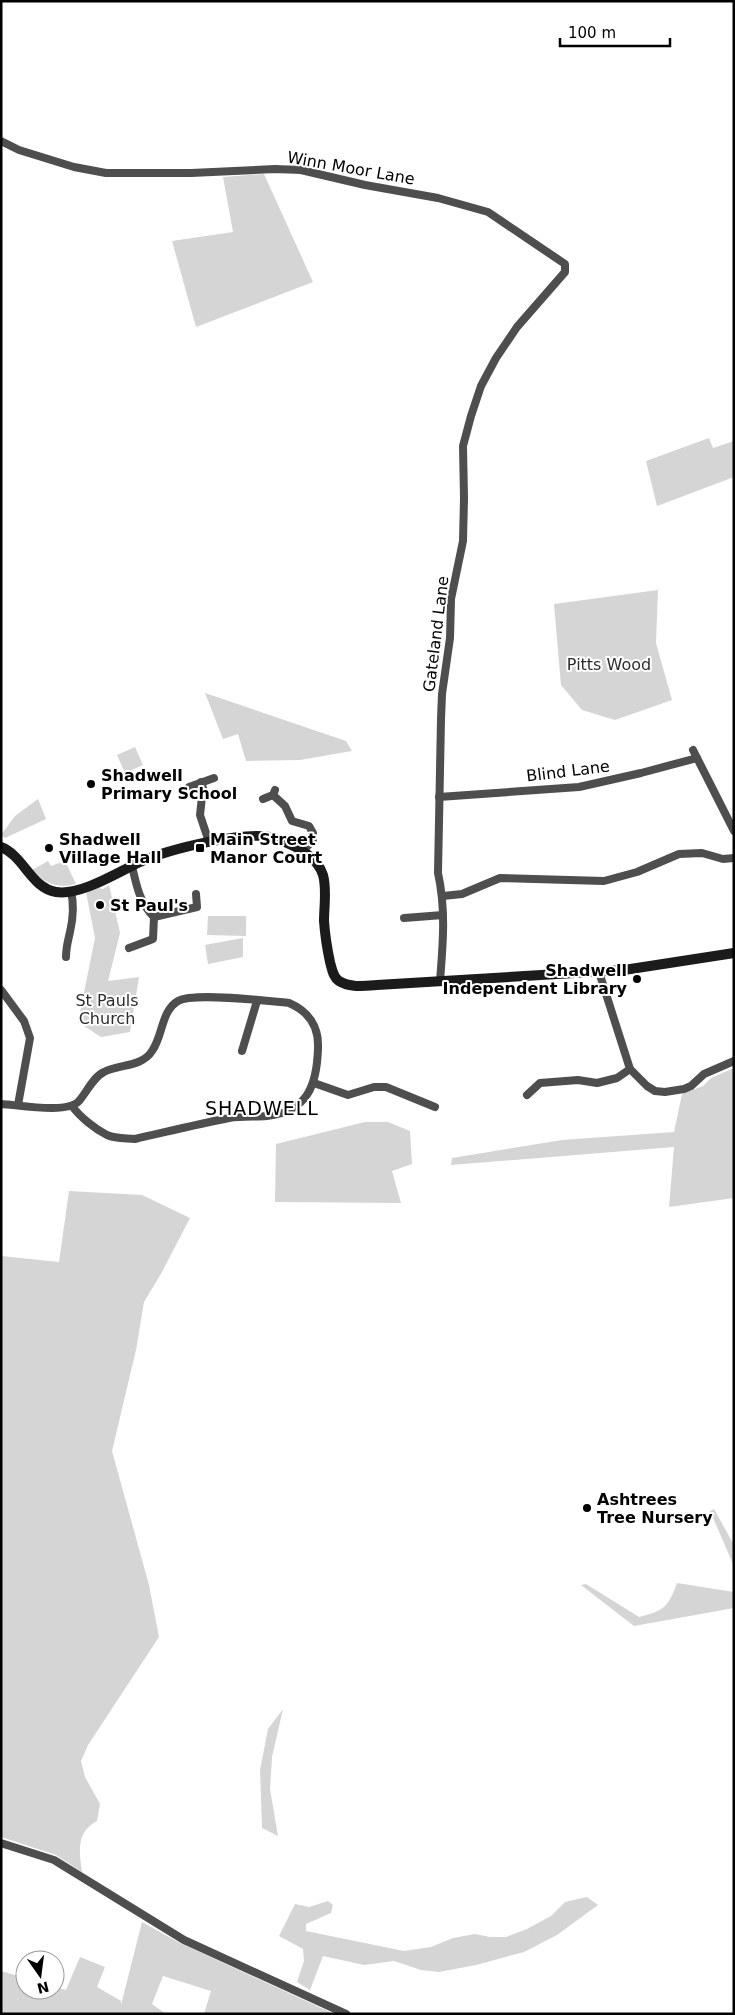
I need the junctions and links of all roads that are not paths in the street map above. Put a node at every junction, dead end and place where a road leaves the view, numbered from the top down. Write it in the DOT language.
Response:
graph roads {
  1 [pos="1,141"];
  2 [pos="564,262"];
  3 [pos="214,778"];
  4 [pos="201,782"];
  5 [pos="189,787"];
  6 [pos="439,797"];
  7 [pos="263,799"];
  8 [pos="734,831"];
  9 [pos="209,842"];
  10 [pos="1,847"];
  11 [pos="303,851"];
  12 [pos="734,858"];
  13 [pos="132,866"];
  14 [pos="71,891"];
  15 [pos="196,894"];
  16 [pos="443,896"];
  17 [pos="443,915"];
  18 [pos="154,916"];
  19 [pos="404,918"];
  20 [pos="128,948"];
  21 [pos="734,953"];
  22 [pos="66,957"];
  23 [pos="600,972"];
  24 [pos="440,981"];
  25 [pos="1,990"];
  26 [pos="256,1000"];
  27 [pos="242,1051"];
  28 [pos="734,1061"];
  29 [pos="630,1069"];
  30 [pos="314,1083"];
  31 [pos="527,1096"];
  32 [pos="1,1104"];
  33 [pos="18,1105"];
  34 [pos="72,1106"];
  35 [pos="435,1107"];
  36 [pos="1,1843"];
  37 [pos="346,2014"];
  1 -- 2 [label="street, Winn Moor Lane"];
  2 -- 6 [label="street, Gateland Lane"];
  3 -- 4 [label="street"];
  4 -- 5 [label="street"];
  4 -- 9 [label="street"];
  6 -- 8 [label="street, Blind Lane"];
  6 -- 16 [label="street, Gateland Lane"];
  7 -- 11 [label="street"];
  9 -- 11 [label="street"];
  9 -- 13 [label="street"];
  10 -- 14 [label="street"];
  11 -- 24 [label="street"];
  12 -- 16 [label="street"];
  13 -- 14 [label="street"];
  13 -- 18 [label="street"];
  14 -- 22 [label="street"];
  15 -- 18 [label="street"];
  16 -- 17 [label="street, Gateland Lane"];
  17 -- 19 [label="street"];
  17 -- 24 [label="street, Gateland Lane"];
  18 -- 20 [label="street"];
  21 -- 23 [label="street"];
  23 -- 24 [label="street"];
  23 -- 29 [label="street"];
  25 -- 33 [label="street"];
  26 -- 27 [label="street"];
  26 -- 30 [label="street"];
  26 -- 34 [label="street"];
  28 -- 29 [label="street"];
  29 -- 31 [label="street"];
  30 -- 34 [label="street"];
  30 -- 35 [label="street"];
  32 -- 33 [label="street"];
  33 -- 34 [label="street"];
  36 -- 37 [label="street"];
}
